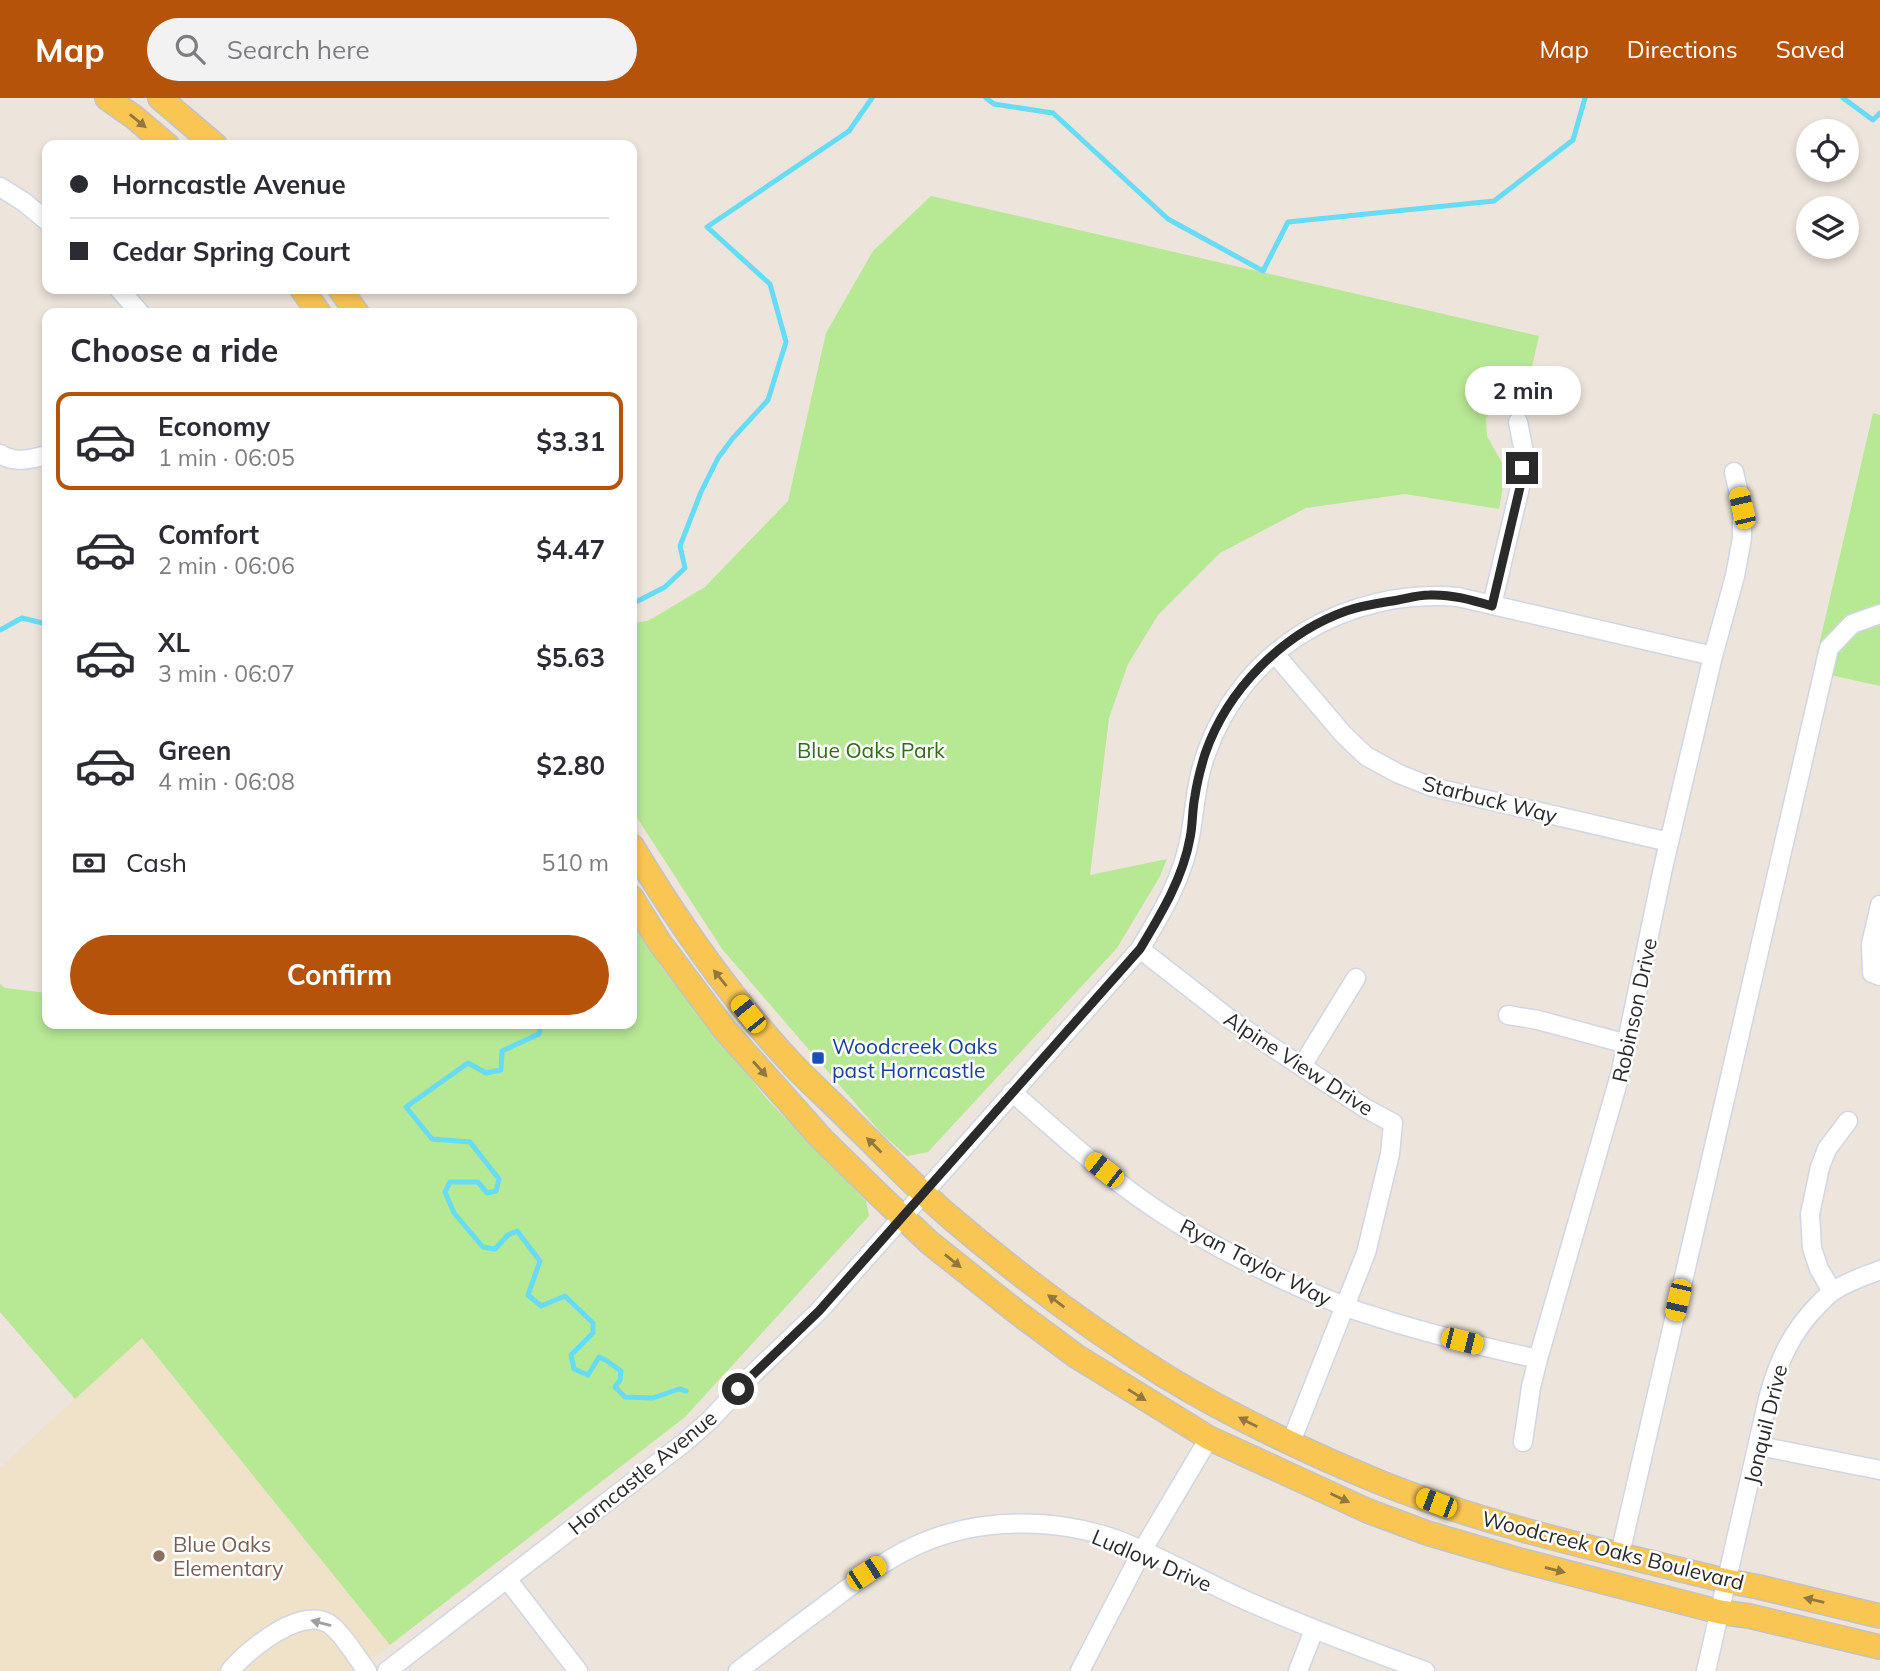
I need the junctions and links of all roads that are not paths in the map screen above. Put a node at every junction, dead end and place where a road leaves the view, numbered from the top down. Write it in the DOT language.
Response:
graph roads {
  1 [pos="107,98"];
  2 [pos="160,98"];
  3 [pos="161,140"];
  4 [pos="209,140"];
  5 [pos="0,187"];
  6 [pos="42,217"];
  7 [pos="123,294"];
  8 [pos="136,308"];
  9 [pos="1518,422"];
  10 [pos="0,454"];
  11 [pos="42,456"];
  12 [pos="1734,471"];
  13 [pos="1492,606"];
  14 [pos="1880,614"];
  15 [pos="1275,654"];
  16 [pos="1713,656"];
  17 [pos="1669,842"];
  18 [pos="637,854"];
  19 [pos="1880,905"];
  20 [pos="637,906"];
  21 [pos="1140,949"];
  22 [pos="1880,976"];
  23 [pos="1356,978"];
  24 [pos="1508,1015"];
  25 [pos="1628,1044"];
  26 [pos="1301,1066"];
  27 [pos="1012,1092"];
  28 [pos="1848,1121"];
  29 [pos="923,1192"];
  30 [pos="902,1216"];
  31 [pos="1880,1270"];
  32 [pos="1832,1291"];
  33 [pos="1345,1307"];
  34 [pos="1538,1359"];
  35 [pos="1209,1438"];
  36 [pos="1291,1442"];
  37 [pos="1523,1442"];
  38 [pos="1759,1446"];
  39 [pos="1880,1470"];
  40 [pos="1142,1551"];
  41 [pos="1620,1554"];
  42 [pos="507,1579"];
  43 [pos="1727,1581"];
  44 [pos="1720,1612"];
  45 [pos="1880,1616"];
  46 [pos="1314,1630"];
  47 [pos="1880,1647"];
  48 [pos="230,1671"];
  49 [pos="367,1671"];
  50 [pos="387,1671"];
  51 [pos="578,1671"];
  52 [pos="738,1671"];
  53 [pos="1080,1671"];
  54 [pos="1298,1671"];
  55 [pos="1425,1671"];
  56 [pos="1706,1671"];
  1 -- 3 [label="main road, one-way"];
  2 -- 4 [label="main road"];
  5 -- 6 [label="street"];
  7 -- 8 [label="street"];
  9 -- 13 [label="street"];
  10 -- 11 [label="street"];
  12 -- 16 [label="street, Robinson Drive"];
  13 -- 15 [label="street"];
  13 -- 16 [label="street"];
  14 -- 41 [label="street"];
  15 -- 17 [label="street, Starbuck Way"];
  15 -- 21 [label="street"];
  16 -- 17 [label="street, Robinson Drive"];
  17 -- 25 [label="street, Robinson Drive"];
  29 -- 18 [label="main road, Woodcreek Oaks Boulevard, one-way"];
  19 -- 22 [label="street"];
  20 -- 30 [label="main road, Woodcreek Oaks Boulevard, one-way"];
  21 -- 26 [label="street, Alpine View Drive"];
  21 -- 27 [label="street"];
  23 -- 26 [label="street"];
  24 -- 25 [label="street"];
  25 -- 34 [label="street, Robinson Drive"];
  26 -- 33 [label="street, Alpine View Drive"];
  27 -- 29 [label="street"];
  27 -- 33 [label="street, Ryan Taylor Way"];
  28 -- 32 [label="street"];
  29 -- 30 [label="street, Horncastle Avenue"];
  36 -- 29 [label="main road, Woodcreek Oaks Boulevard, one-way"];
  30 -- 35 [label="main road, Woodcreek Oaks Boulevard, one-way"];
  30 -- 42 [label="street, Horncastle Avenue"];
  31 -- 32 [label="street, Jonquil Drive"];
  32 -- 38 [label="street, Jonquil Drive"];
  33 -- 34 [label="street, Ryan Taylor Way"];
  33 -- 36 [label="street, Alpine View Drive"];
  34 -- 37 [label="street, Robinson Drive"];
  35 -- 40 [label="street"];
  35 -- 44 [label="main road, Woodcreek Oaks Boulevard, one-way"];
  36 -- 41 [label="main road, Woodcreek Oaks Boulevard"];
  38 -- 39 [label="street"];
  38 -- 43 [label="street, Jonquil Drive"];
  40 -- 46 [label="street, Ludlow Drive"];
  40 -- 52 [label="street, Ludlow Drive"];
  40 -- 53 [label="street"];
  41 -- 43 [label="main road, Woodcreek Oaks Boulevard"];
  42 -- 50 [label="street, Horncastle Avenue"];
  42 -- 51 [label="street"];
  43 -- 44 [label="street, Jonquil Drive"];
  45 -- 43 [label="main road, Woodcreek Oaks Boulevard, one-way"];
  44 -- 47 [label="main road, Woodcreek Oaks Boulevard"];
  44 -- 56 [label="street, Jonquil Drive"];
  46 -- 54 [label="street"];
  46 -- 55 [label="street, Ludlow Drive"];
  49 -- 48 [label="street, one-way"];
}
